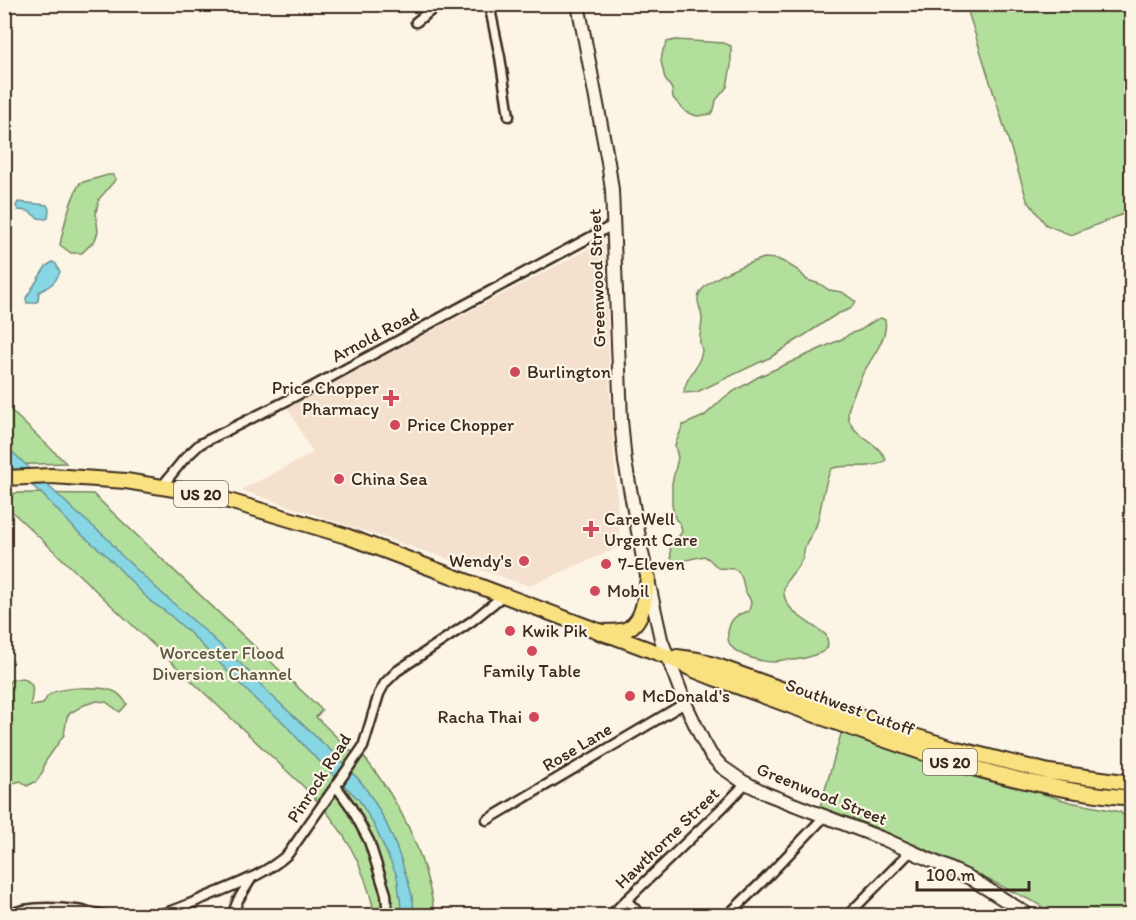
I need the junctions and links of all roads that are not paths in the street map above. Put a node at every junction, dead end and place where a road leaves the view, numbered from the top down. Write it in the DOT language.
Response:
graph roads {
  1 [pos="448,4"];
  2 [pos="489,4"];
  3 [pos="578,4"];
  4 [pos="416,22"];
  5 [pos="509,116"];
  6 [pos="614,225"];
  7 [pos="4,478"];
  8 [pos="162,486"];
  9 [pos="648,578"];
  10 [pos="504,596"];
  11 [pos="606,633"];
  12 [pos="666,656"];
  13 [pos="685,703"];
  14 [pos="746,783"];
  15 [pos="1131,783"];
  16 [pos="337,785"];
  17 [pos="1131,798"];
  18 [pos="825,816"];
  19 [pos="487,820"];
  20 [pos="911,851"];
  21 [pos="251,878"];
  22 [pos="626,900"];
  23 [pos="6,915"];
  24 [pos="109,915"];
  25 [pos="154,915"];
  26 [pos="232,915"];
  27 [pos="388,915"];
  28 [pos="610,915"];
  29 [pos="642,915"];
  30 [pos="727,915"];
  31 [pos="847,915"];
  32 [pos="1030,915"];
  1 -- 4 [label="street"];
  2 -- 5 [label="street"];
  3 -- 6 [label="main road, Greenwood Street"];
  6 -- 8 [label="street, Arnold Road"];
  6 -- 9 [label="main road, Greenwood Street"];
  7 -- 8 [label="main road, US 20"];
  8 -- 10 [label="main road, Southwest Cutoff / US 20"];
  9 -- 11 [label="main road"];
  9 -- 12 [label="main road, Greenwood Street"];
  10 -- 11 [label="main road, Southwest Cutoff / US 20"];
  10 -- 16 [label="street, Pinrock Road"];
  11 -- 12 [label="main road, Southwest Cutoff / US 20"];
  12 -- 13 [label="main road, Greenwood Street"];
  12 -- 15 [label="main road, Southwest Cutoff / US 20"];
  12 -- 17 [label="main road, Southwest Cutoff / US 20"];
  13 -- 14 [label="main road, Greenwood Street"];
  13 -- 19 [label="street, Rose Lane"];
  14 -- 18 [label="main road, Greenwood Street"];
  14 -- 22 [label="street, Hawthorne Street"];
  16 -- 21 [label="street, Pinrock Road"];
  16 -- 27 [label="street"];
  18 -- 20 [label="main road, Greenwood Street"];
  18 -- 30 [label="street"];
  20 -- 31 [label="street"];
  20 -- 32 [label="main road, Greenwood Street"];
  21 -- 25 [label="street, Pinrock Road"];
  21 -- 26 [label="street"];
  22 -- 28 [label="street, Hawthorne Street"];
  22 -- 29 [label="street"];
  23 -- 24 [label="street"];
}
